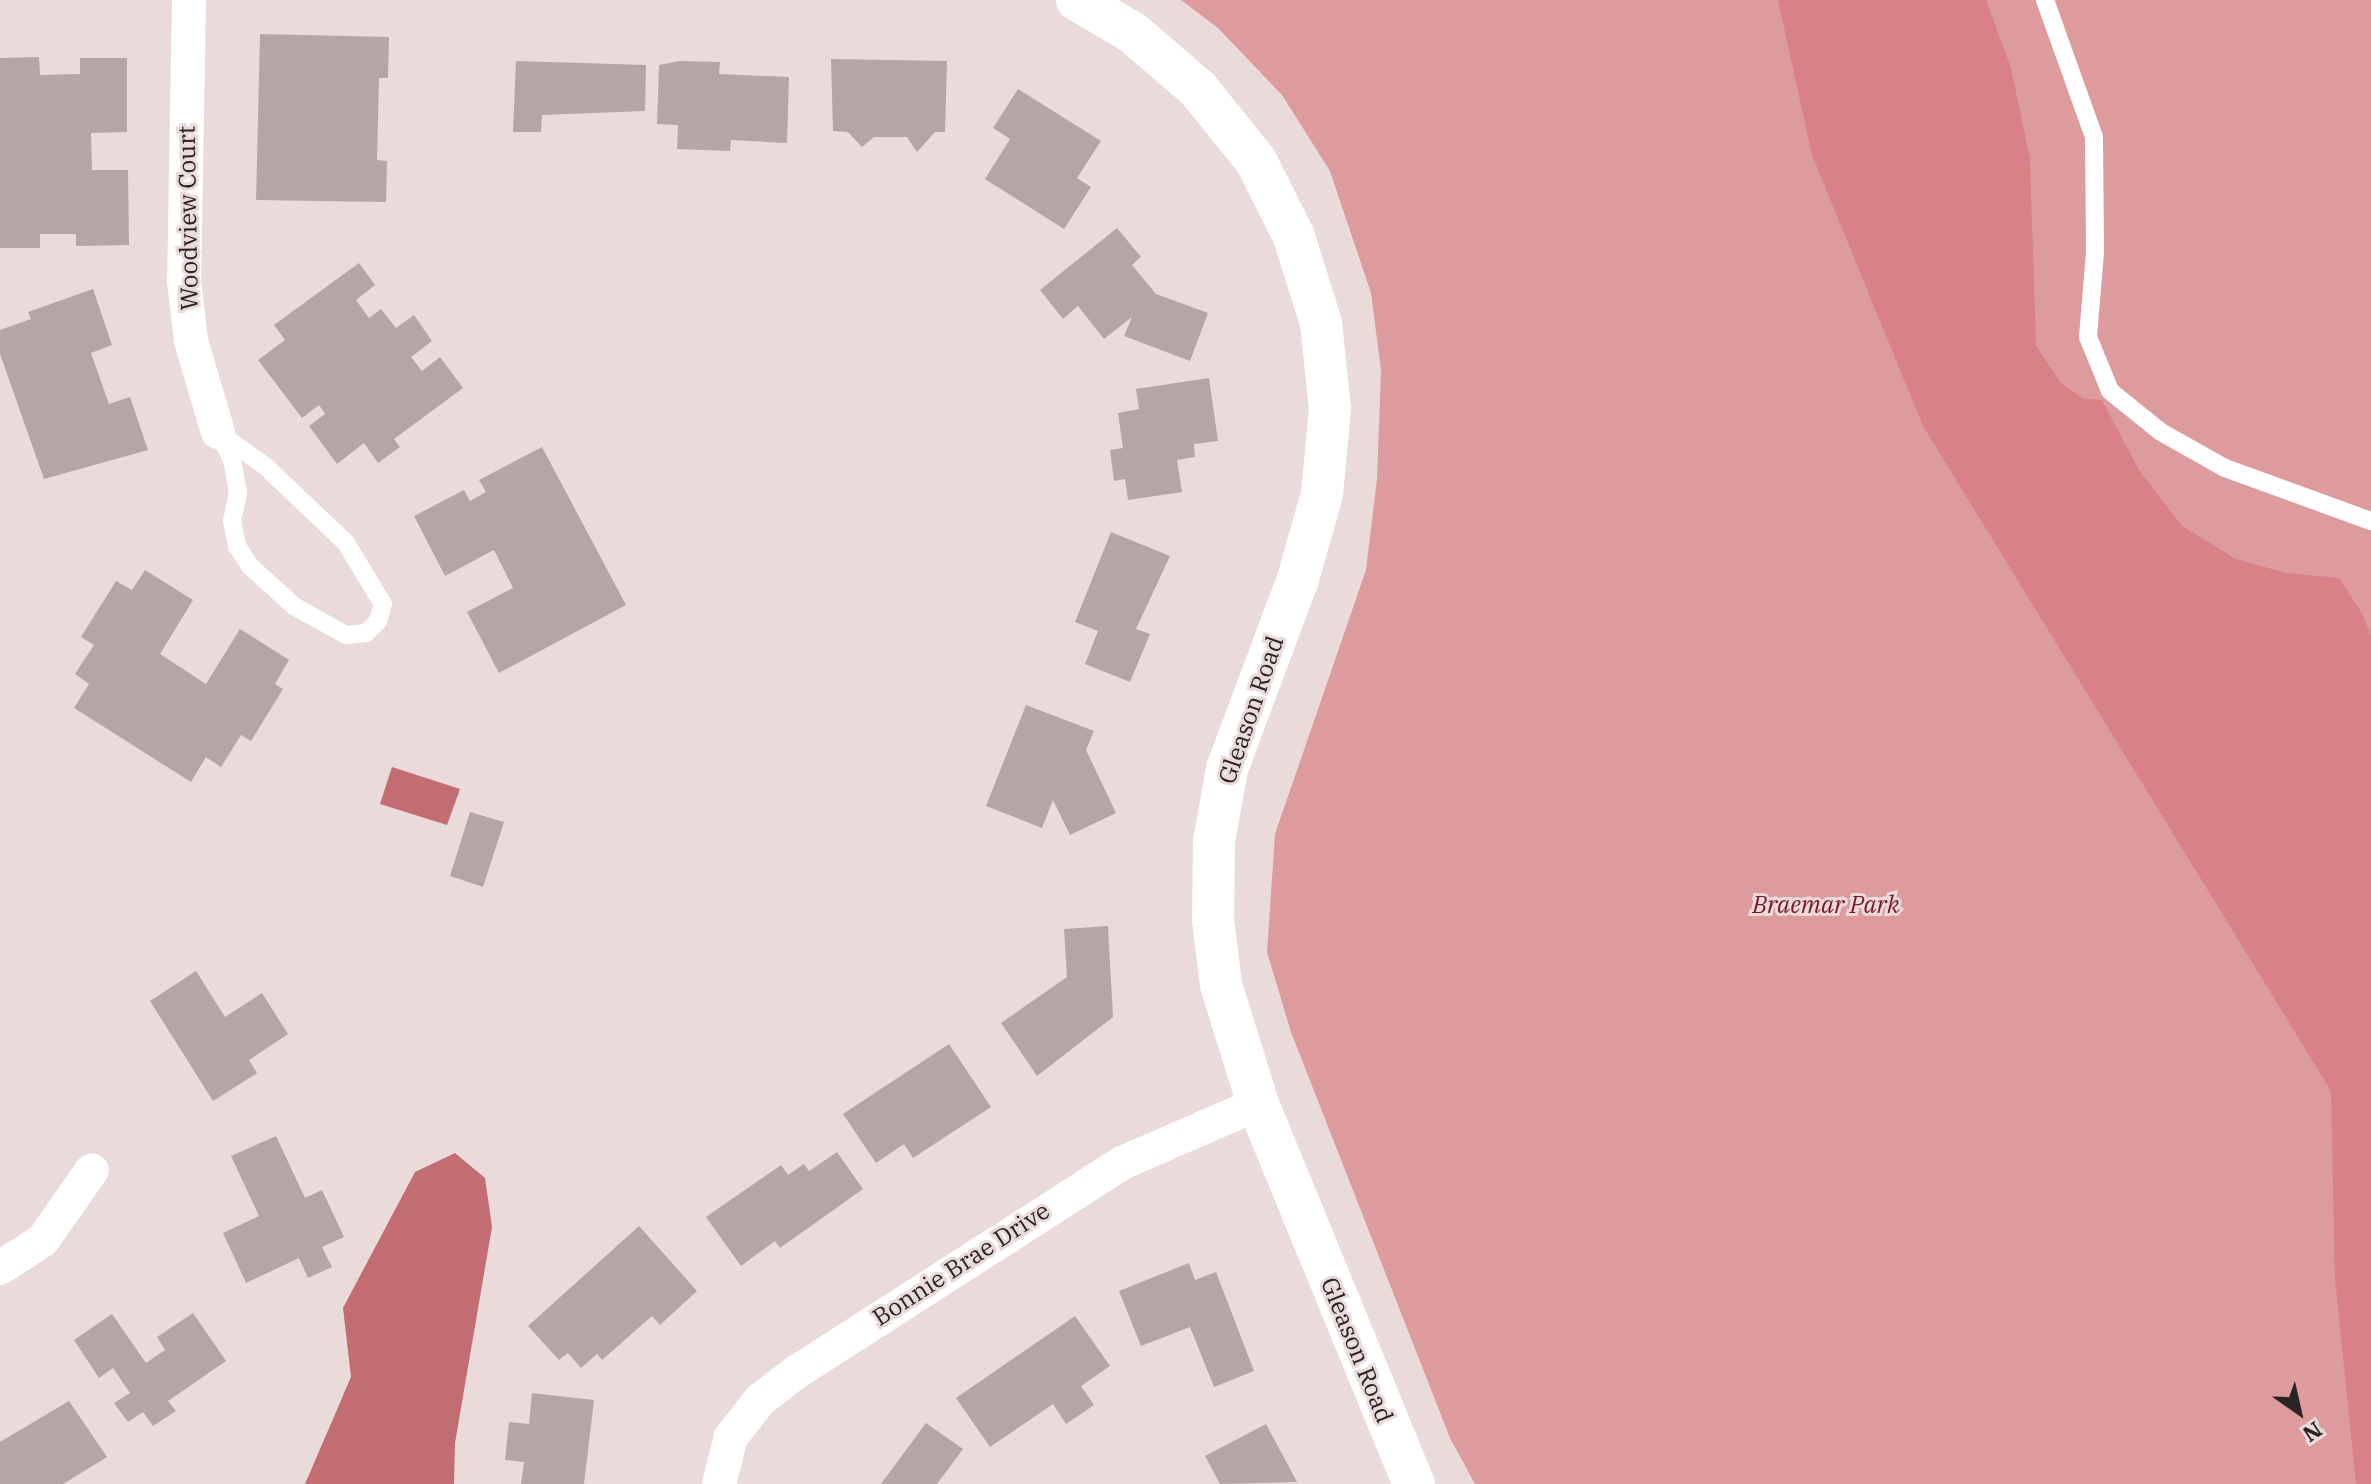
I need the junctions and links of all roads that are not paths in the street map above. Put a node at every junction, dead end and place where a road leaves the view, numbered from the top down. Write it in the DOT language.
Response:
graph roads {
  1 [pos="189,0"];
  2 [pos="1077,0"];
  3 [pos="2045,0"];
  4 [pos="218,432"];
  5 [pos="2371,521"];
  6 [pos="1258,1104"];
  7 [pos="92,1170"];
  8 [pos="0,1268"];
  9 [pos="719,1484"];
  10 [pos="1414,1484"];
  1 -- 4 [label="street, Woodview Court"];
  2 -- 6 [label="street, Gleason Road"];
  3 -- 5 [label="lane"];
  4 -- 4 [label="lane"];
  6 -- 9 [label="street, Bonnie Brae Drive"];
  6 -- 10 [label="street, Gleason Road"];
  7 -- 8 [label="street"];
}
